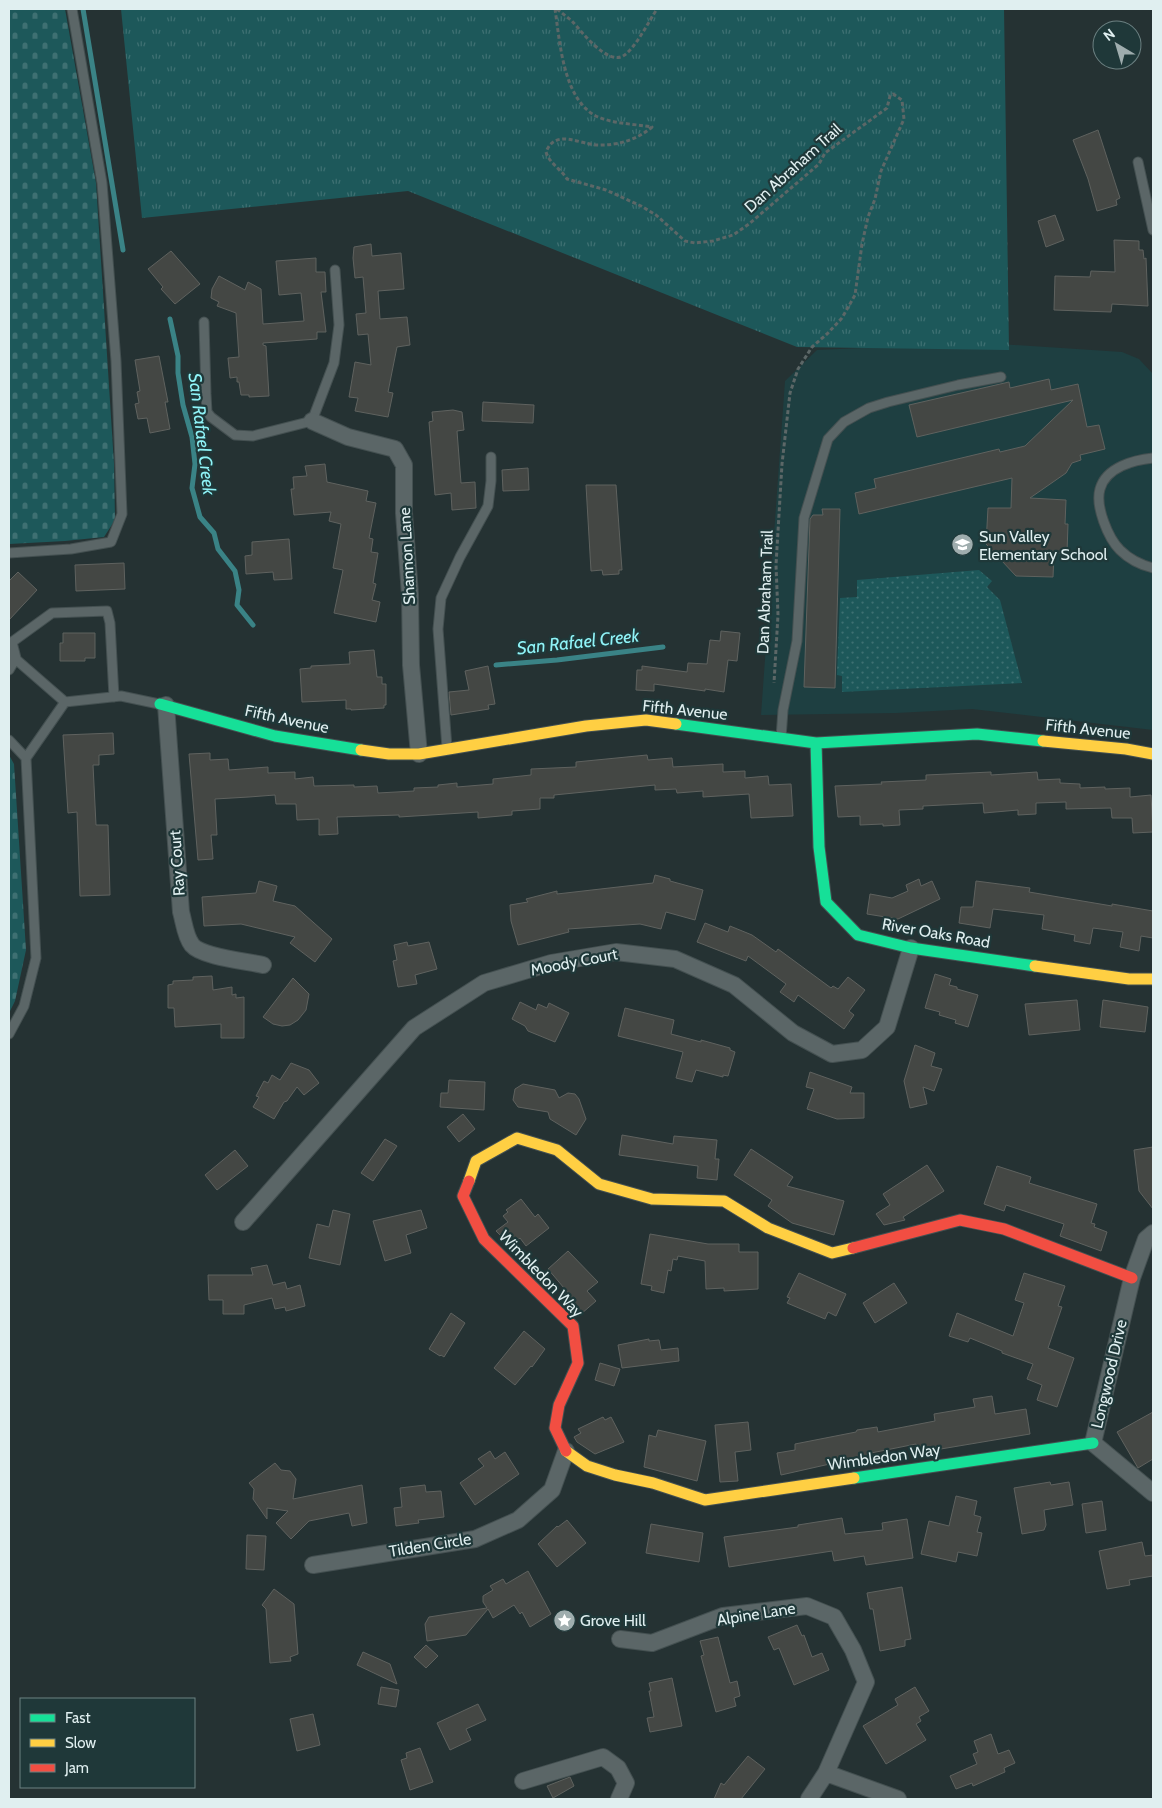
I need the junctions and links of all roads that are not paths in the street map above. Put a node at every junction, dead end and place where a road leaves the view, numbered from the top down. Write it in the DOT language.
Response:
graph roads {
  1 [pos="72,9"];
  2 [pos="1138,162"];
  3 [pos="1153,230"];
  4 [pos="335,270"];
  5 [pos="204,322"];
  6 [pos="1001,377"];
  7 [pos="312,421"];
  8 [pos="491,457"];
  9 [pos="1153,458"];
  10 [pos="9,553"];
  11 [pos="1153,568"];
  12 [pos="12,656"];
  13 [pos="9,670"];
  14 [pos="114,697"];
  15 [pos="65,702"];
  16 [pos="163,704"];
  17 [pos="780,738"];
  18 [pos="9,740"];
  19 [pos="816,743"];
  20 [pos="447,748"];
  21 [pos="419,754"];
  22 [pos="1153,754"];
  23 [pos="26,758"];
  24 [pos="912,948"];
  25 [pos="263,965"];
  26 [pos="1153,979"];
  27 [pos="9,1034"];
  28 [pos="243,1222"];
  29 [pos="1153,1233"];
  30 [pos="1132,1278"];
  31 [pos="1093,1443"];
  32 [pos="566,1451"];
  33 [pos="1153,1493"];
  34 [pos="313,1565"];
  35 [pos="620,1639"];
  36 [pos="826,1772"];
  37 [pos="523,1781"];
  38 [pos="619,1799"];
  39 [pos="809,1799"];
  40 [pos="898,1799"];
  1 -- 10 [label="lane"];
  2 -- 3 [label="lane"];
  4 -- 7 [label="lane"];
  5 -- 7 [label="lane"];
  6 -- 17 [label="lane"];
  7 -- 21 [label="street, Shannon Lane"];
  8 -- 20 [label="lane"];
  9 -- 11 [label="lane"];
  12 -- 13 [label="lane"];
  12 -- 14 [label="lane"];
  12 -- 15 [label="lane"];
  14 -- 15 [label="lane"];
  14 -- 16 [label="lane"];
  15 -- 23 [label="lane"];
  16 -- 21 [label="street, Fifth Avenue"];
  16 -- 25 [label="street, Ray Court"];
  17 -- 19 [label="street, Fifth Avenue"];
  17 -- 20 [label="street, Fifth Avenue"];
  18 -- 23 [label="lane"];
  19 -- 22 [label="street, Fifth Avenue"];
  19 -- 24 [label="street, River Oaks Road"];
  20 -- 21 [label="street, Fifth Avenue"];
  23 -- 27 [label="lane"];
  24 -- 26 [label="street, River Oaks Road"];
  24 -- 28 [label="street, Moody Court"];
  29 -- 30 [label="street, Longwood Drive"];
  30 -- 31 [label="street, Longwood Drive"];
  30 -- 32 [label="street, Wimbledon Way"];
  31 -- 32 [label="street, Wimbledon Way"];
  31 -- 33 [label="street, Longwood Drive"];
  32 -- 34 [label="street, Tilden Circle"];
  35 -- 36 [label="street, Alpine Lane"];
  36 -- 39 [label="street"];
  36 -- 40 [label="street"];
  37 -- 38 [label="street"];
}
